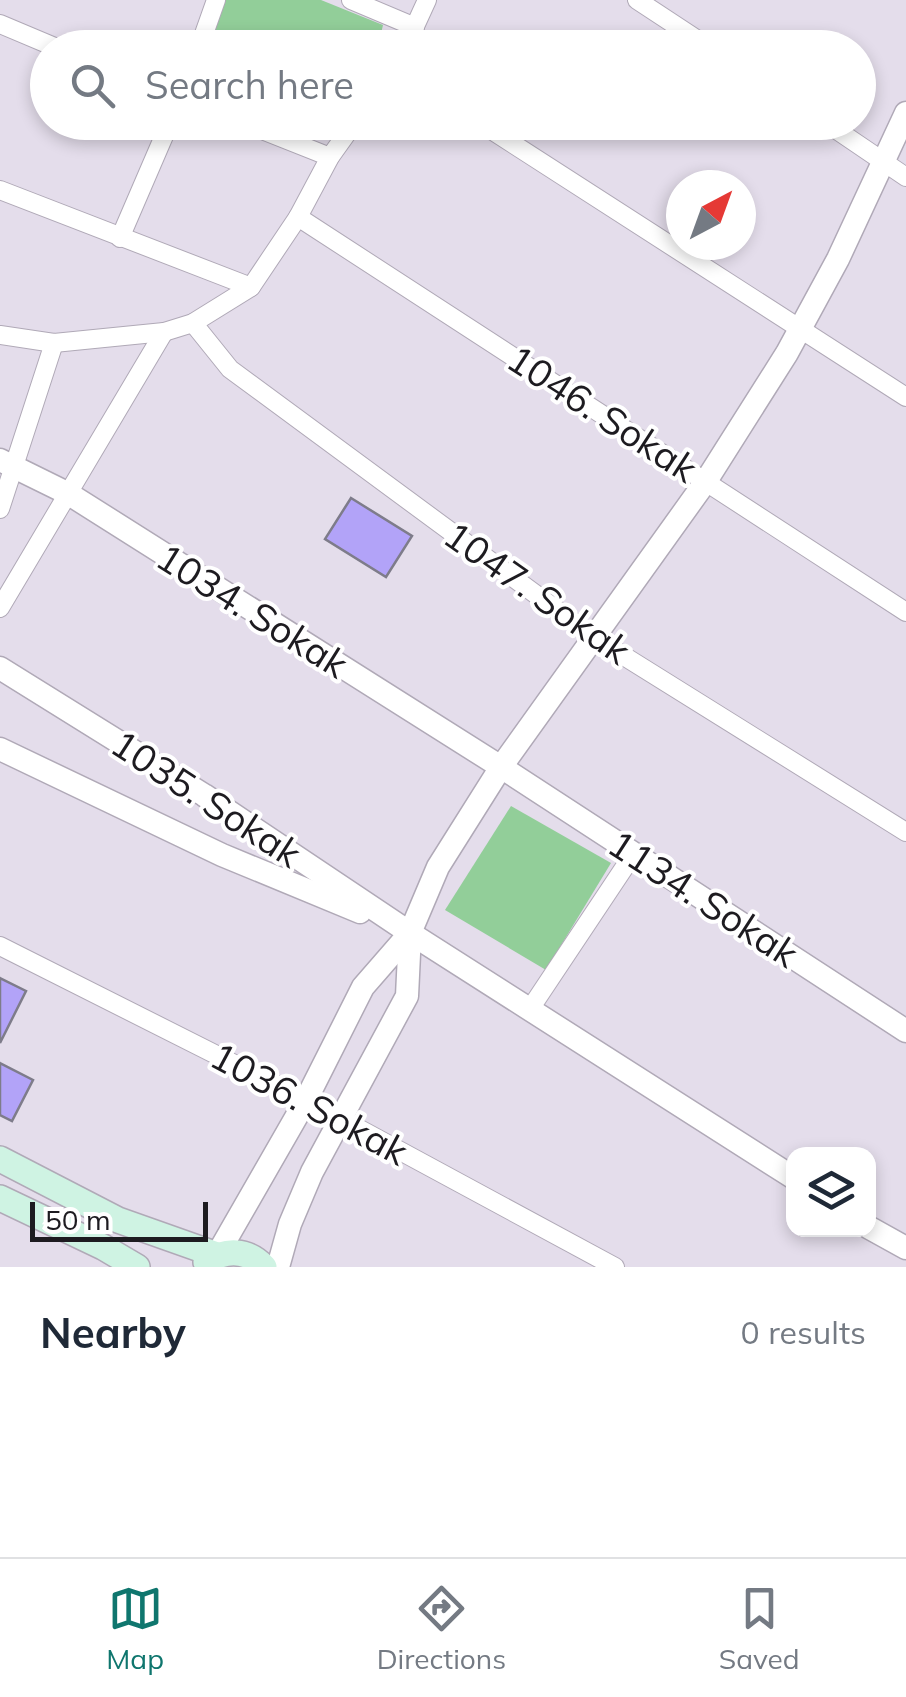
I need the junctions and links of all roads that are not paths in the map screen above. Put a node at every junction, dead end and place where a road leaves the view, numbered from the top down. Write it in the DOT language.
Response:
graph roads {
  1 [pos="216,0"];
  2 [pos="351,0"];
  3 [pos="427,0"];
  4 [pos="637,0"];
  5 [pos="0,24"];
  6 [pos="416,27"];
  7 [pos="205,30"];
  8 [pos="414,30"];
  9 [pos="683,30"];
  10 [pos="30,37"];
  11 [pos="906,113"];
  12 [pos="162,140"];
  13 [pos="289,140"];
  14 [pos="342,140"];
  15 [pos="507,140"];
  16 [pos="853,140"];
  17 [pos="330,156"];
  18 [pos="884,160"];
  19 [pos="906,177"];
  20 [pos="0,190"];
  21 [pos="298,217"];
  22 [pos="120,238"];
  23 [pos="251,287"];
  24 [pos="193,324"];
  25 [pos="801,327"];
  26 [pos="164,332"];
  27 [pos="0,335"];
  28 [pos="54,343"];
  29 [pos="906,397"];
  30 [pos="7,464"];
  31 [pos="706,481"];
  32 [pos="69,494"];
  33 [pos="0,509"];
  34 [pos="0,608"];
  35 [pos="906,612"];
  36 [pos="595,638"];
  37 [pos="0,668"];
  38 [pos="0,749"];
  39 [pos="501,767"];
  40 [pos="906,832"];
  41 [pos="634,854"];
  42 [pos="410,933"];
  43 [pos="0,946"];
  44 [pos="530,1009"];
  45 [pos="906,1031"];
  46 [pos="306,1100"];
  47 [pos="340,1121"];
  48 [pos="0,1160"];
  49 [pos="786,1173"];
  50 [pos="0,1198"];
  51 [pos="876,1231"];
  52 [pos="906,1248"];
  53 [pos="209,1261"];
  54 [pos="137,1267"];
  55 [pos="264,1267"];
  56 [pos="278,1267"];
  57 [pos="615,1267"];
  1 -- 7 [label="street"];
  2 -- 6 [label="street"];
  3 -- 6 [label="street"];
  4 -- 9 [label="street"];
  5 -- 10 [label="street"];
  6 -- 8 [label="street"];
  11 -- 18 [label="street"];
  12 -- 22 [label="street"];
  13 -- 17 [label="street"];
  14 -- 17 [label="street"];
  15 -- 25 [label="street"];
  16 -- 18 [label="street"];
  17 -- 21 [label="street"];
  18 -- 19 [label="street"];
  18 -- 25 [label="street"];
  20 -- 22 [label="street"];
  21 -- 23 [label="street"];
  21 -- 31 [label="street, 1046. Sokak"];
  22 -- 23 [label="street"];
  23 -- 24 [label="street"];
  24 -- 26 [label="street"];
  24 -- 36 [label="street, 1047. Sokak"];
  25 -- 29 [label="street"];
  25 -- 31 [label="street"];
  26 -- 28 [label="street"];
  26 -- 32 [label="street"];
  27 -- 28 [label="street"];
  28 -- 30 [label="street"];
  30 -- 32 [label="street, 1034. Sokak"];
  30 -- 33 [label="street"];
  31 -- 35 [label="street, 1046. Sokak"];
  31 -- 36 [label="street"];
  32 -- 34 [label="street"];
  32 -- 39 [label="street, 1034. Sokak"];
  36 -- 39 [label="street"];
  36 -- 40 [label="street, 1047. Sokak"];
  37 -- 42 [label="street, 1035. Sokak"];
  38 -- 42 [label="street, 1035. Sokak"];
  39 -- 41 [label="street, 1134. Sokak"];
  39 -- 42 [label="street"];
  41 -- 44 [label="street"];
  41 -- 45 [label="street, 1134. Sokak"];
  42 -- 44 [label="street, 1035. Sokak"];
  42 -- 46 [label="street"];
  42 -- 47 [label="street"];
  43 -- 46 [label="street, 1036. Sokak"];
  44 -- 49 [label="street, 1035. Sokak"];
  46 -- 47 [label="street, 1036. Sokak"];
  46 -- 53 [label="street"];
  47 -- 56 [label="street"];
  47 -- 57 [label="street, 1036. Sokak"];
  48 -- 53 [label="main road"];
  50 -- 54 [label="main road"];
  51 -- 52 [label="street"];
  53 -- 55 [label="main road"];
}
